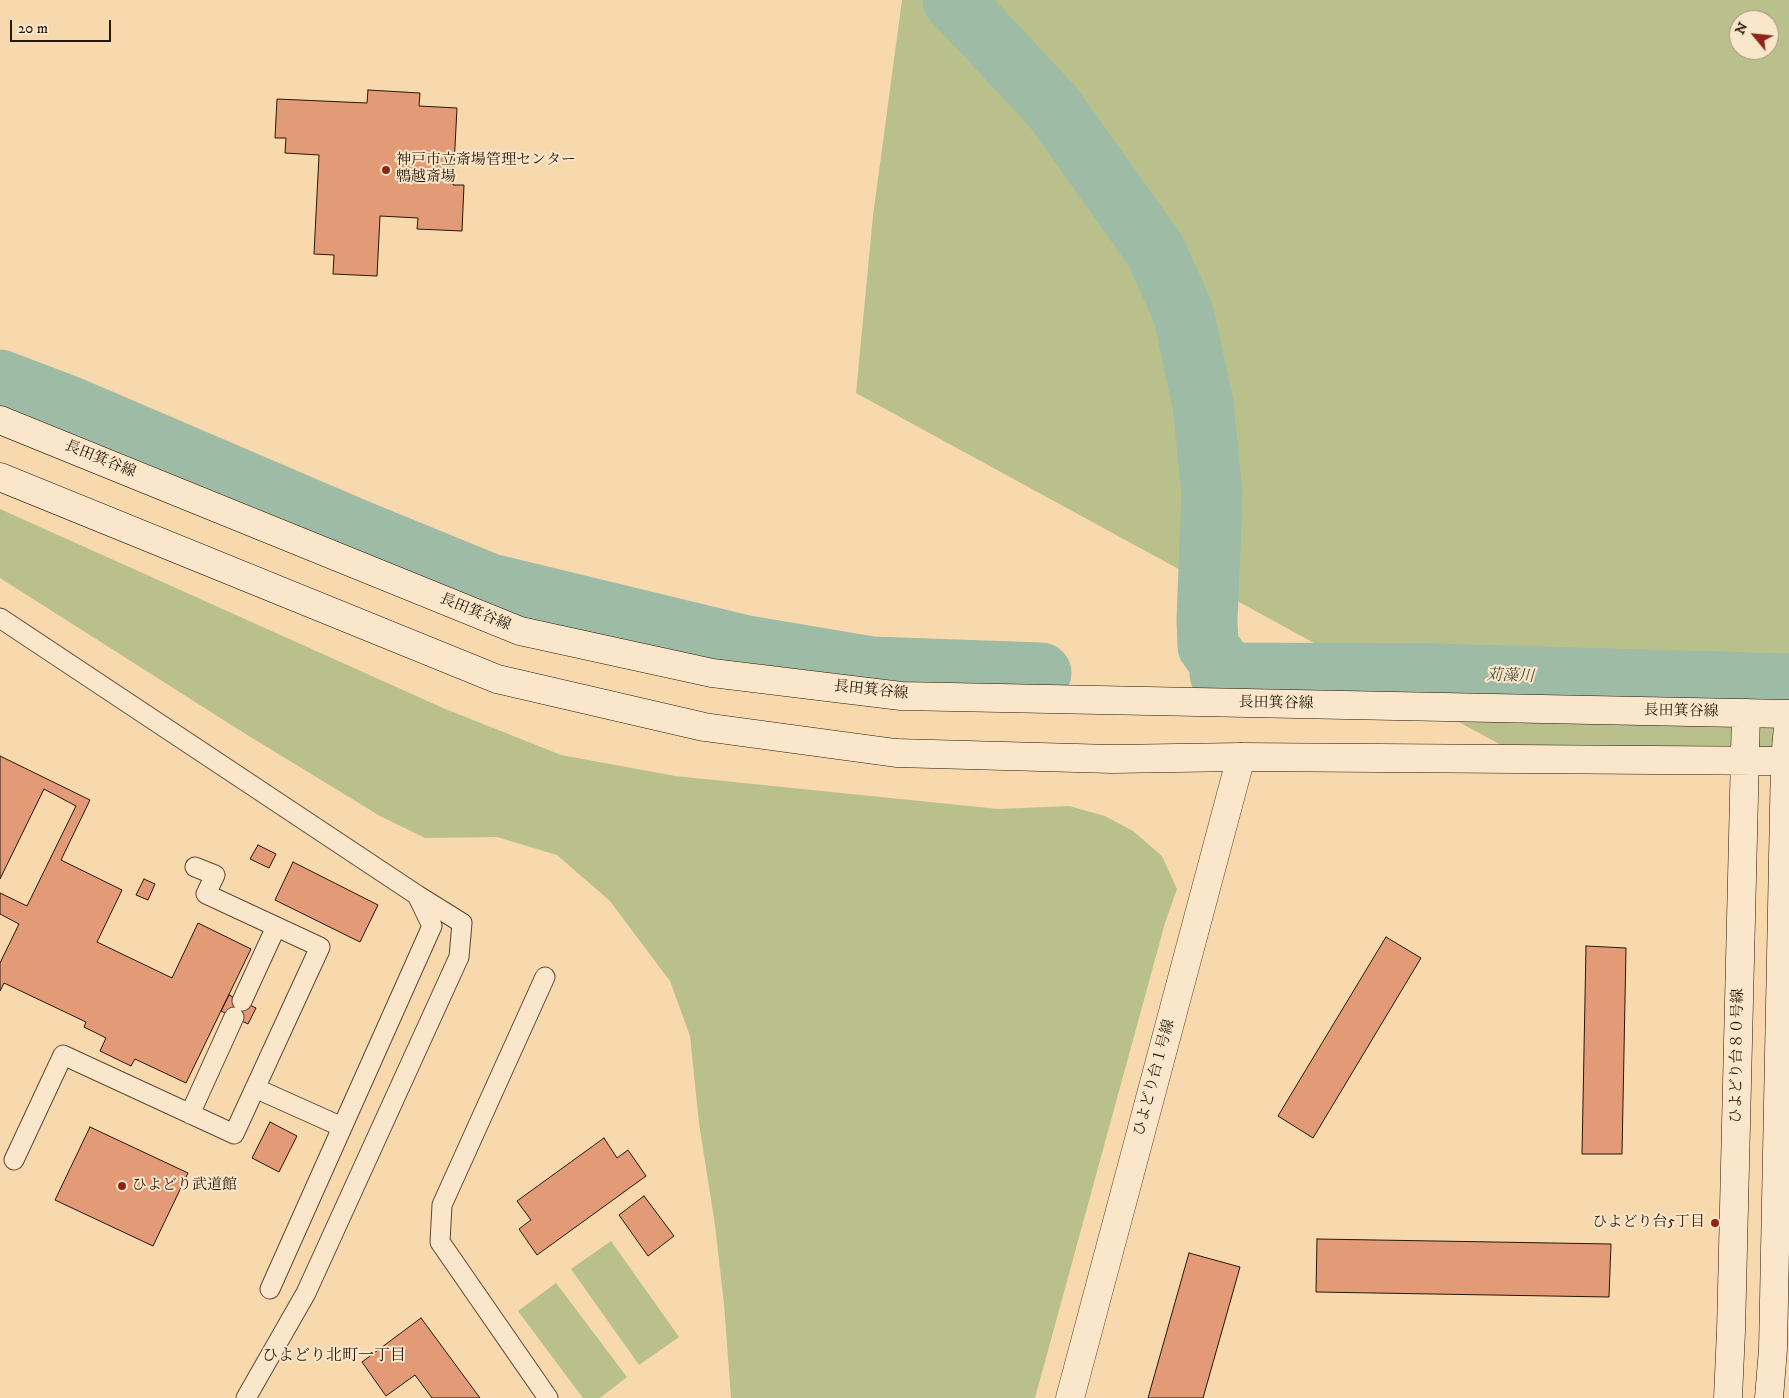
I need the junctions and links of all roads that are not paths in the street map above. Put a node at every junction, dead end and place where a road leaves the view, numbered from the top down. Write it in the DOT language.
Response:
graph roads {
  1 [pos="0,420"];
  2 [pos="0,477"];
  3 [pos="0,618"];
  4 [pos="1746,714"];
  5 [pos="1789,714"];
  6 [pos="1241,757"];
  7 [pos="1787,761"];
  8 [pos="1745,762"];
  9 [pos="195,867"];
  10 [pos="417,895"];
  11 [pos="276,927"];
  12 [pos="545,977"];
  13 [pos="255,1088"];
  14 [pos="190,1114"];
  15 [pos="342,1127"];
  16 [pos="14,1160"];
  17 [pos="270,1289"];
  18 [pos="246,1398"];
  19 [pos="548,1398"];
  20 [pos="1070,1398"];
  21 [pos="1728,1398"];
  22 [pos="1768,1398"];
  1 -- 4 [label="street, 長田箕谷線"];
  2 -- 6 [label="street"];
  3 -- 10 [label="lane"];
  4 -- 5 [label="street, 長田箕谷線"];
  4 -- 8 [label="street, ひよどり台８０号線"];
  5 -- 7 [label="street"];
  6 -- 8 [label="street"];
  6 -- 20 [label="street, ひよどり台１号線"];
  7 -- 8 [label="street"];
  7 -- 22 [label="street"];
  8 -- 21 [label="street, ひよどり台８０号線"];
  9 -- 11 [label="lane"];
  10 -- 15 [label="lane"];
  10 -- 18 [label="lane"];
  11 -- 13 [label="lane"];
  11 -- 14 [label="lane"];
  12 -- 19 [label="lane"];
  13 -- 14 [label="lane"];
  13 -- 15 [label="lane"];
  14 -- 16 [label="lane"];
  15 -- 17 [label="lane"];
}
